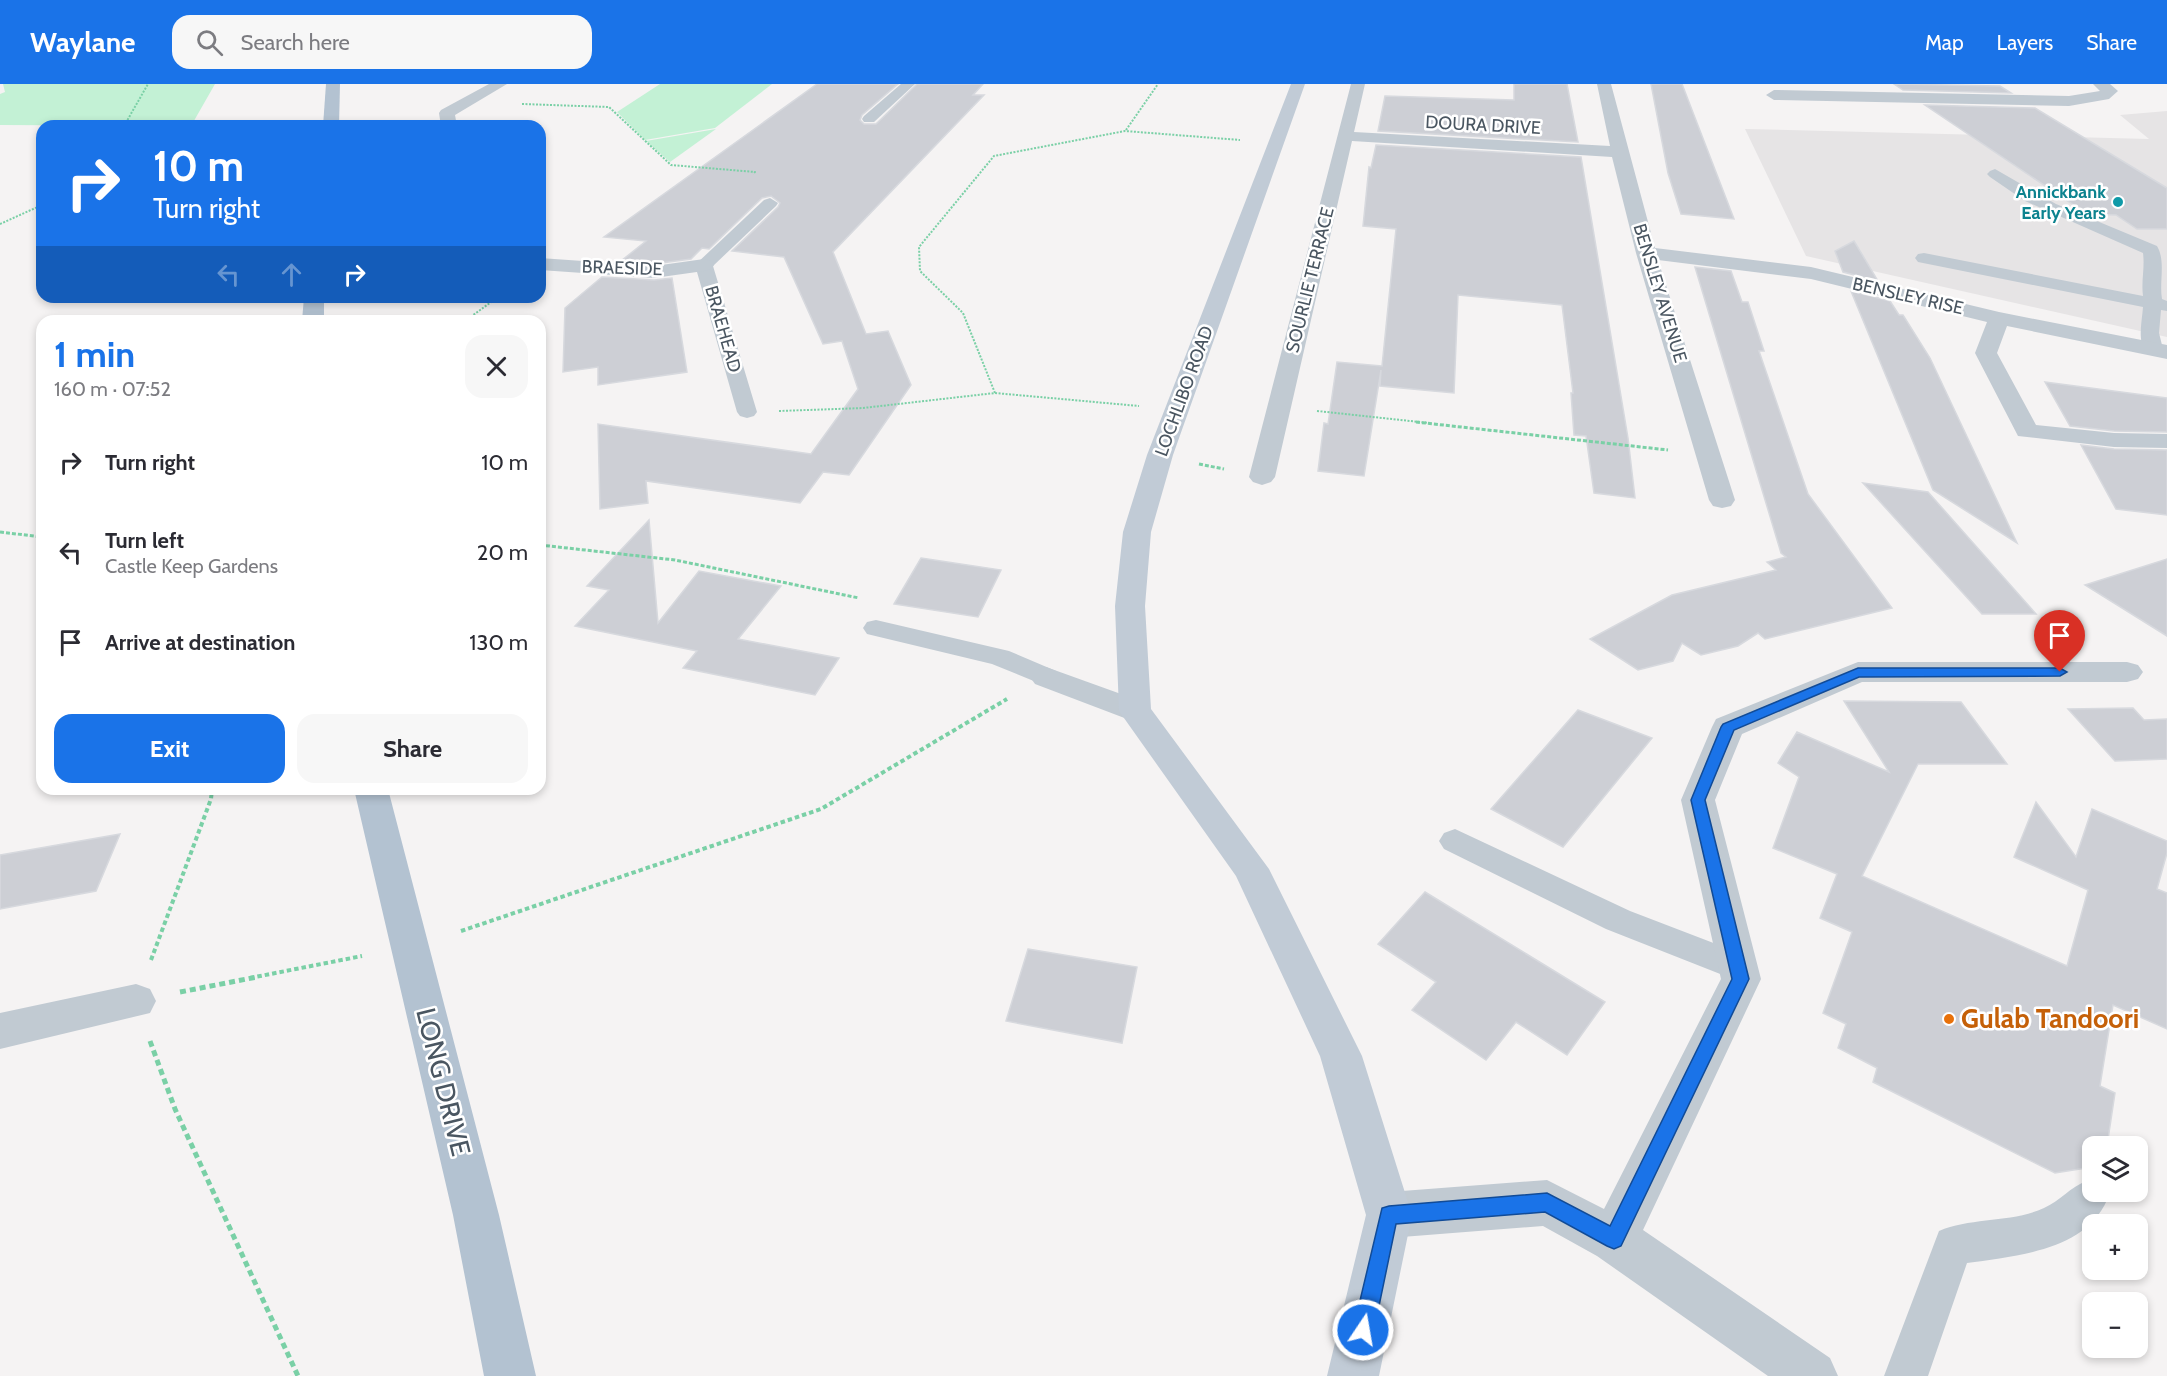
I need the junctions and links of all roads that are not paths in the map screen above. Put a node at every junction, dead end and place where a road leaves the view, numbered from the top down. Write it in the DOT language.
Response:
graph roads {
  1 [pos="333,84"];
  2 [pos="500,84"];
  3 [pos="909,84"];
  4 [pos="1298,84"];
  5 [pos="1358,84"];
  6 [pos="1604,84"];
  7 [pos="1821,84"];
  8 [pos="2100,84"];
  9 [pos="1774,95"];
  10 [pos="1835,97"];
  11 [pos="869,119"];
  12 [pos="331,120"];
  13 [pos="448,120"];
  14 [pos="1345,136"];
  15 [pos="1618,152"];
  16 [pos="1995,174"];
  17 [pos="770,203"];
  18 [pos="1646,253"];
  19 [pos="1924,258"];
  20 [pos="546,264"];
  21 [pos="704,265"];
  22 [pos="2160,304"];
  23 [pos="1999,318"];
  24 [pos="2160,351"];
  25 [pos="747,411"];
  26 [pos="2027,431"];
  27 [pos="2167,441"];
  28 [pos="2035,457"];
  29 [pos="1262,477"];
  30 [pos="1722,500"];
  31 [pos="876,628"];
  32 [pos="2127,672"];
  33 [pos="1046,677"];
  34 [pos="1135,711"];
  35 [pos="372,795"];
  36 [pos="1455,841"];
  37 [pos="1738,967"];
  38 [pos="136,1001"];
  39 [pos="0,1031"];
  40 [pos="2084,1202"];
  41 [pos="1389,1215"];
  42 [pos="1614,1239"];
  43 [pos="510,1376"];
  44 [pos="1353,1376"];
  45 [pos="1812,1376"];
  46 [pos="1906,1376"];
  1 -- 12 [label="main road"];
  2 -- 13 [label="street"];
  3 -- 11 [label="lane"];
  4 -- 34 [label="street, LOCHLIBO ROAD"];
  5 -- 14 [label="street, SOURLIE TERRACE"];
  6 -- 15 [label="street, BENSLEY AVENUE"];
  7 -- 10 [label="street"];
  8 -- 10 [label="street"];
  9 -- 10 [label="street"];
  14 -- 15 [label="street, DOURA DRIVE"];
  14 -- 29 [label="street, SOURLIE TERRACE"];
  15 -- 18 [label="street, BENSLEY AVENUE"];
  16 -- 22 [label="lane"];
  17 -- 21 [label="lane, BRAEHEAD"];
  18 -- 23 [label="street, BENSLEY RISE"];
  18 -- 30 [label="street, BENSLEY AVENUE"];
  19 -- 22 [label="lane"];
  20 -- 21 [label="street, BRAESIDE"];
  21 -- 25 [label="lane, BRAEHEAD"];
  22 -- 24 [label="lane"];
  23 -- 24 [label="street, BENSLEY RISE"];
  23 -- 26 [label="street"];
  26 -- 27 [label="street"];
  26 -- 28 [label="street"];
  31 -- 33 [label="lane"];
  32 -- 37 [label="street"];
  33 -- 34 [label="street"];
  34 -- 41 [label="street"];
  35 -- 43 [label="main road, LONG DRIVE"];
  36 -- 37 [label="lane"];
  37 -- 42 [label="street"];
  38 -- 39 [label="street"];
  40 -- 46 [label="lane"];
  41 -- 42 [label="street"];
  41 -- 44 [label="street"];
  42 -- 45 [label="street"];
}
